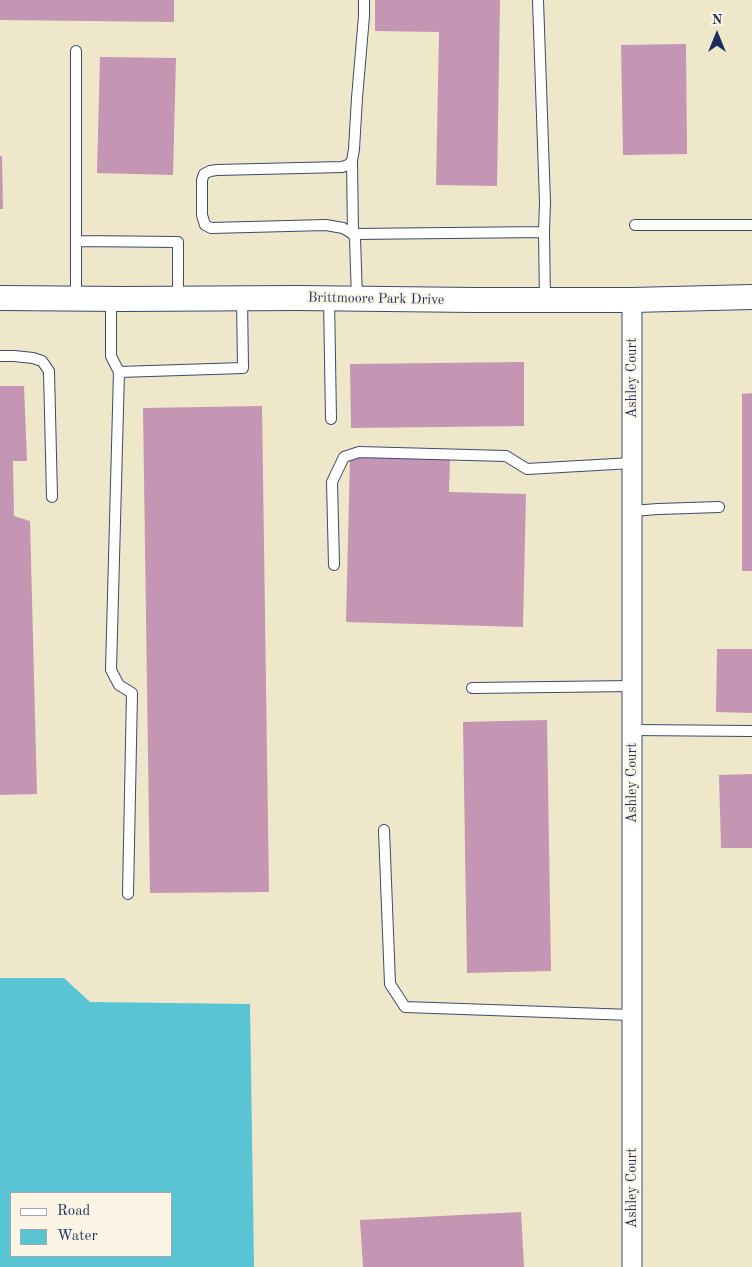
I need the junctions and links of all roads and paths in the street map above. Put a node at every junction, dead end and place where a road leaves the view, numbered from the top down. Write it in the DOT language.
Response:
graph roads {
  1 [pos="364,0"];
  2 [pos="538,0"];
  3 [pos="76,51"];
  4 [pos="352,161"];
  5 [pos="635,225"];
  6 [pos="752,226"];
  7 [pos="544,232"];
  8 [pos="353,234"];
  9 [pos="76,241"];
  10 [pos="752,297"];
  11 [pos="0,298"];
  12 [pos="76,298"];
  13 [pos="111,298"];
  14 [pos="242,298"];
  15 [pos="329,298"];
  16 [pos="357,298"];
  17 [pos="178,299"];
  18 [pos="545,300"];
  19 [pos="632,300"];
  20 [pos="0,356"];
  21 [pos="119,372"];
  22 [pos="331,419"];
  23 [pos="632,463"];
  24 [pos="52,497"];
  25 [pos="719,507"];
  26 [pos="632,511"];
  27 [pos="334,564"];
  28 [pos="632,686"];
  29 [pos="472,688"];
  30 [pos="632,730"];
  31 [pos="752,731"];
  32 [pos="384,830"];
  33 [pos="128,894"];
  34 [pos="632,1015"];
  35 [pos="632,1267"];
  1 -- 4 [label="lane"];
  2 -- 7 [label="lane"];
  3 -- 9 [label="lane"];
  4 -- 8 [label="lane"];
  4 -- 8 [label="lane"];
  5 -- 6 [label="lane"];
  7 -- 8 [label="lane"];
  7 -- 18 [label="lane"];
  8 -- 16 [label="lane"];
  9 -- 12 [label="lane"];
  9 -- 17 [label="lane"];
  10 -- 19 [label="street, Brittmoore Park Drive"];
  11 -- 12 [label="street, Brittmoore Park Drive"];
  12 -- 13 [label="street, Brittmoore Park Drive"];
  13 -- 17 [label="street, Brittmoore Park Drive"];
  13 -- 21 [label="lane"];
  14 -- 15 [label="street, Brittmoore Park Drive"];
  14 -- 17 [label="street, Brittmoore Park Drive"];
  14 -- 21 [label="lane"];
  15 -- 16 [label="street, Brittmoore Park Drive"];
  15 -- 22 [label="lane"];
  16 -- 18 [label="street, Brittmoore Park Drive"];
  18 -- 19 [label="street, Brittmoore Park Drive"];
  19 -- 23 [label="street, Ashley Court"];
  20 -- 24 [label="lane"];
  21 -- 33 [label="lane"];
  23 -- 26 [label="street, Ashley Court"];
  23 -- 27 [label="lane"];
  25 -- 26 [label="lane"];
  26 -- 28 [label="street, Ashley Court"];
  28 -- 29 [label="lane"];
  28 -- 30 [label="street, Ashley Court"];
  30 -- 31 [label="lane"];
  30 -- 34 [label="street, Ashley Court"];
  32 -- 34 [label="lane"];
  34 -- 35 [label="street, Ashley Court"];
}
